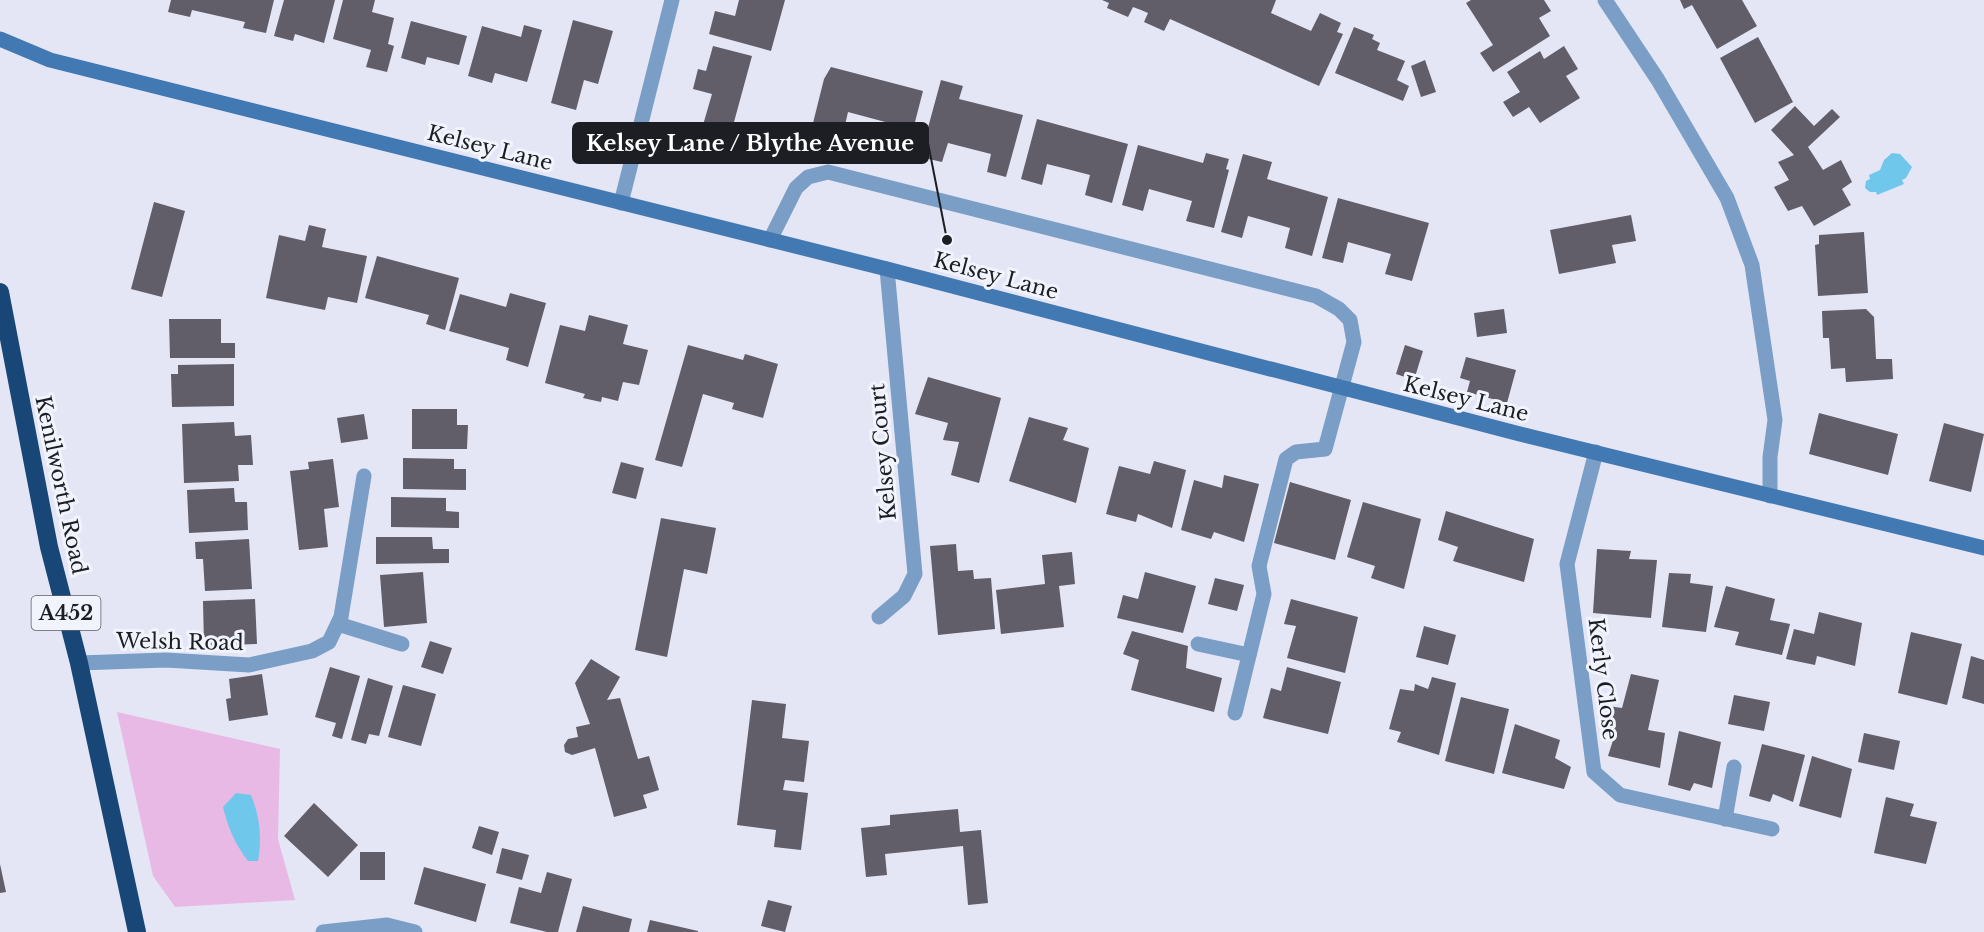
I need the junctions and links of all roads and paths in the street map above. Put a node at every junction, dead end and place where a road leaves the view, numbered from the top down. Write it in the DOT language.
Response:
graph roads {
  1 [pos="672,0"];
  2 [pos="1605,0"];
  3 [pos="0,39"];
  4 [pos="621,203"];
  5 [pos="770,240"];
  6 [pos="887,269"];
  7 [pos="0,292"];
  8 [pos="1340,388"];
  9 [pos="1596,452"];
  10 [pos="364,476"];
  11 [pos="1770,496"];
  12 [pos="1984,548"];
  13 [pos="879,617"];
  14 [pos="338,624"];
  15 [pos="402,644"];
  16 [pos="1198,644"];
  17 [pos="1249,655"];
  18 [pos="79,663"];
  19 [pos="1235,713"];
  20 [pos="1734,767"];
  21 [pos="1725,819"];
  22 [pos="1772,829"];
  23 [pos="137,932"];
  24 [pos="323,932"];
  25 [pos="415,932"];
  1 -- 4 [label="street"];
  2 -- 11 [label="street"];
  3 -- 4 [label="main road, Kelsey Lane"];
  4 -- 5 [label="main road, Kelsey Lane"];
  5 -- 6 [label="main road, Kelsey Lane"];
  5 -- 8 [label="street"];
  6 -- 8 [label="main road, Kelsey Lane"];
  6 -- 13 [label="street, Kelsey Court"];
  7 -- 18 [label="highway, Kenilworth Road / A452"];
  8 -- 9 [label="main road, Kelsey Lane"];
  8 -- 17 [label="street"];
  9 -- 11 [label="main road, Kelsey Lane"];
  9 -- 21 [label="street, Kerly Close"];
  10 -- 14 [label="street, Welsh Road"];
  11 -- 12 [label="main road, Kelsey Lane"];
  14 -- 15 [label="street"];
  14 -- 18 [label="street, Welsh Road"];
  16 -- 17 [label="street"];
  17 -- 19 [label="street"];
  18 -- 23 [label="highway, Kenilworth Road / A452"];
  20 -- 21 [label="street"];
  21 -- 22 [label="street, Kerly Close"];
  24 -- 25 [label="street"];
}
